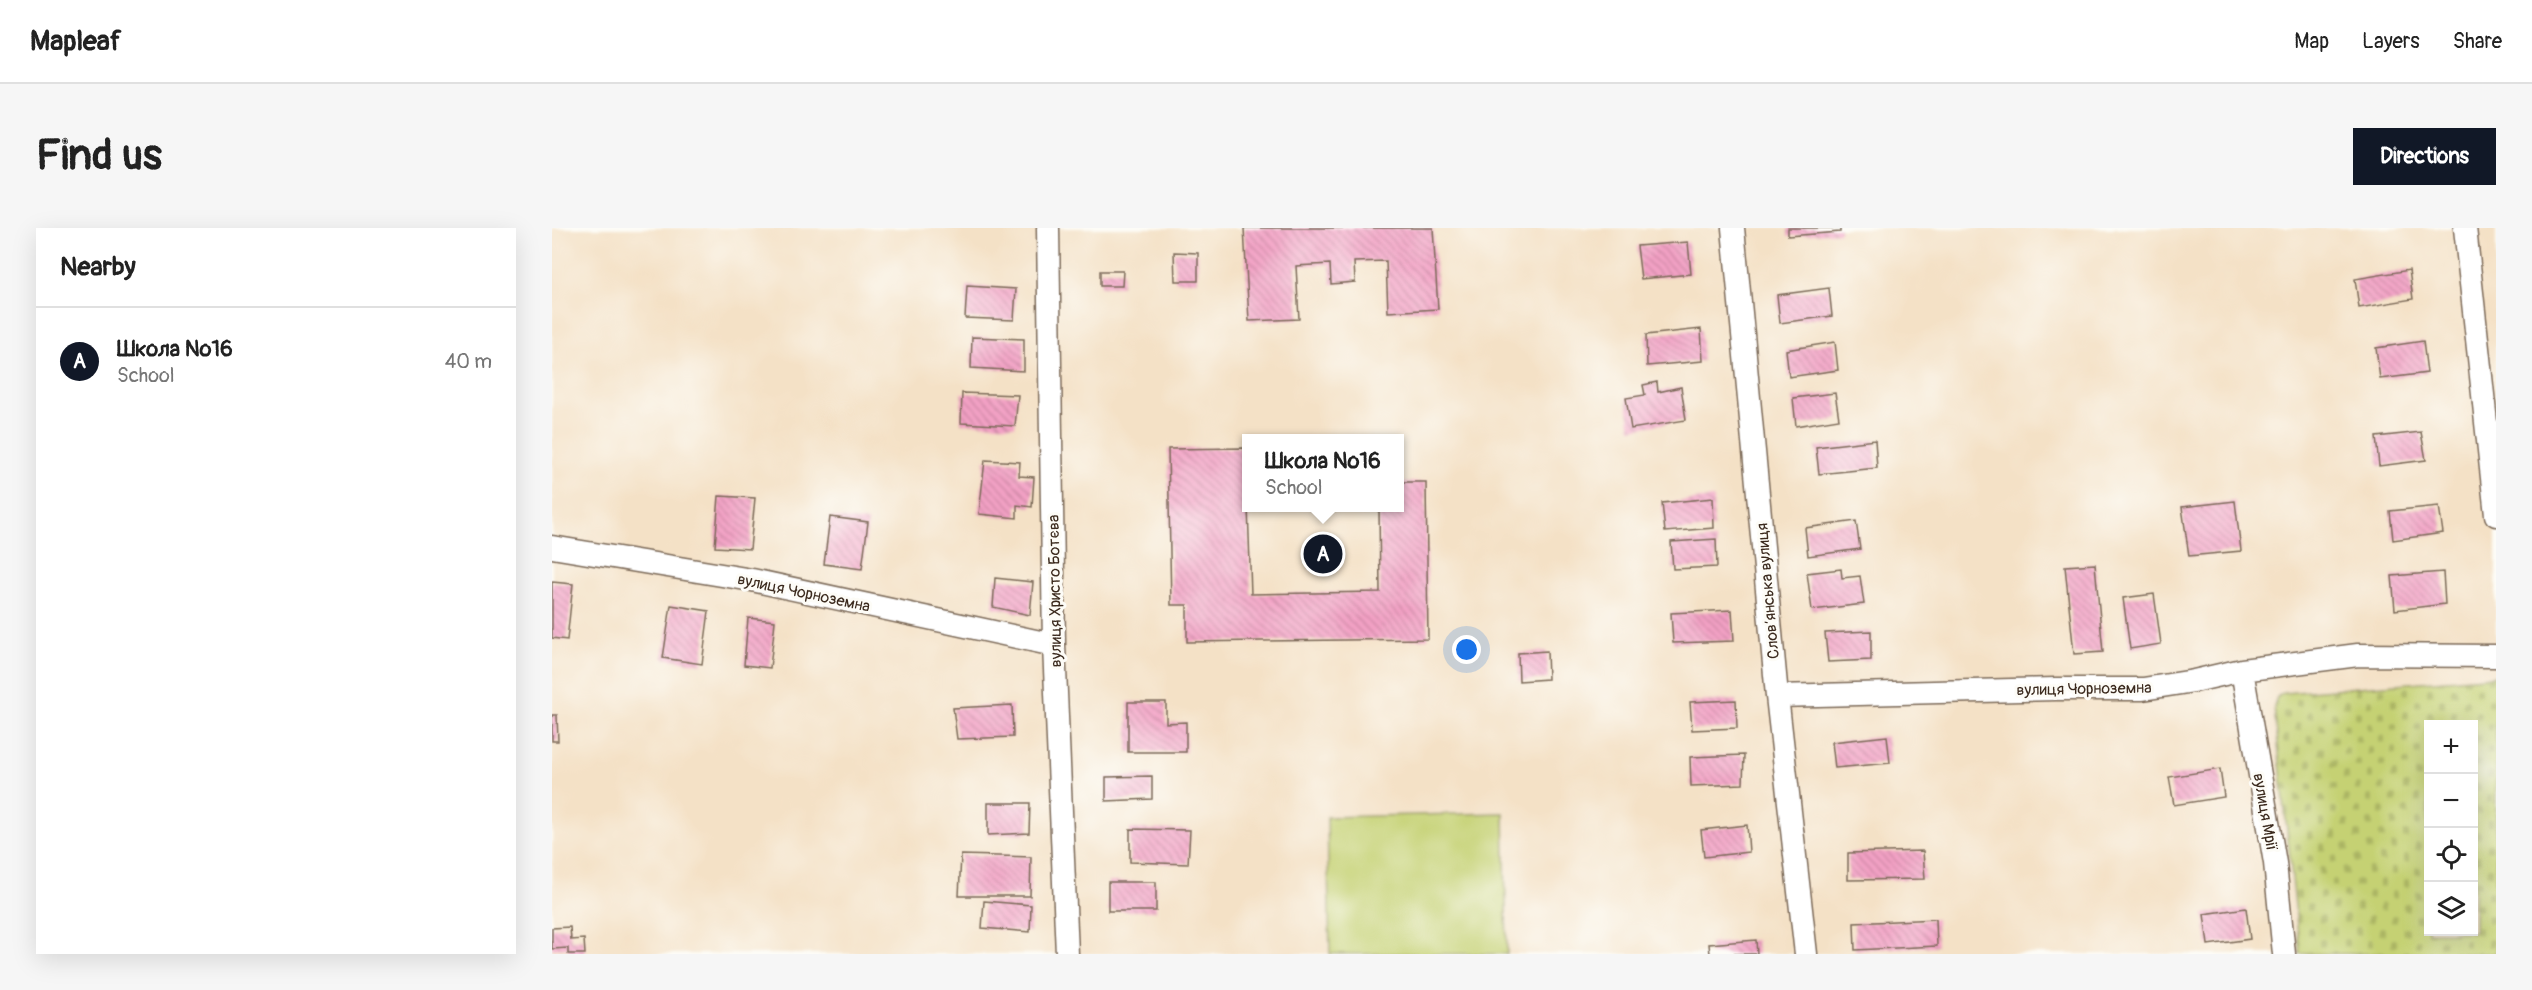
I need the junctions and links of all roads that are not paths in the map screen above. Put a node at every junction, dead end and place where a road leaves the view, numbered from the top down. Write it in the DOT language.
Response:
graph roads {
  1 [pos="1048,228"];
  2 [pos="1733,228"];
  3 [pos="2465,228"];
  4 [pos="2496,515"];
  5 [pos="552,547"];
  6 [pos="1054,645"];
  7 [pos="2496,656"];
  8 [pos="2242,670"];
  9 [pos="1777,696"];
  10 [pos="1067,954"];
  11 [pos="1806,954"];
  12 [pos="2284,954"];
  1 -- 6 [label="street, вулиця Христо Ботєва"];
  2 -- 9 [label="street, Словʼянська вулиця"];
  3 -- 4 [label="street"];
  5 -- 6 [label="street, вулиця Чорноземна"];
  6 -- 10 [label="street, вулиця Христо Ботєва"];
  7 -- 8 [label="street, вулиця Чорноземна"];
  8 -- 9 [label="street, вулиця Чорноземна"];
  8 -- 12 [label="street, вулиця Мрії"];
  9 -- 11 [label="street, Словʼянська вулиця"];
}
